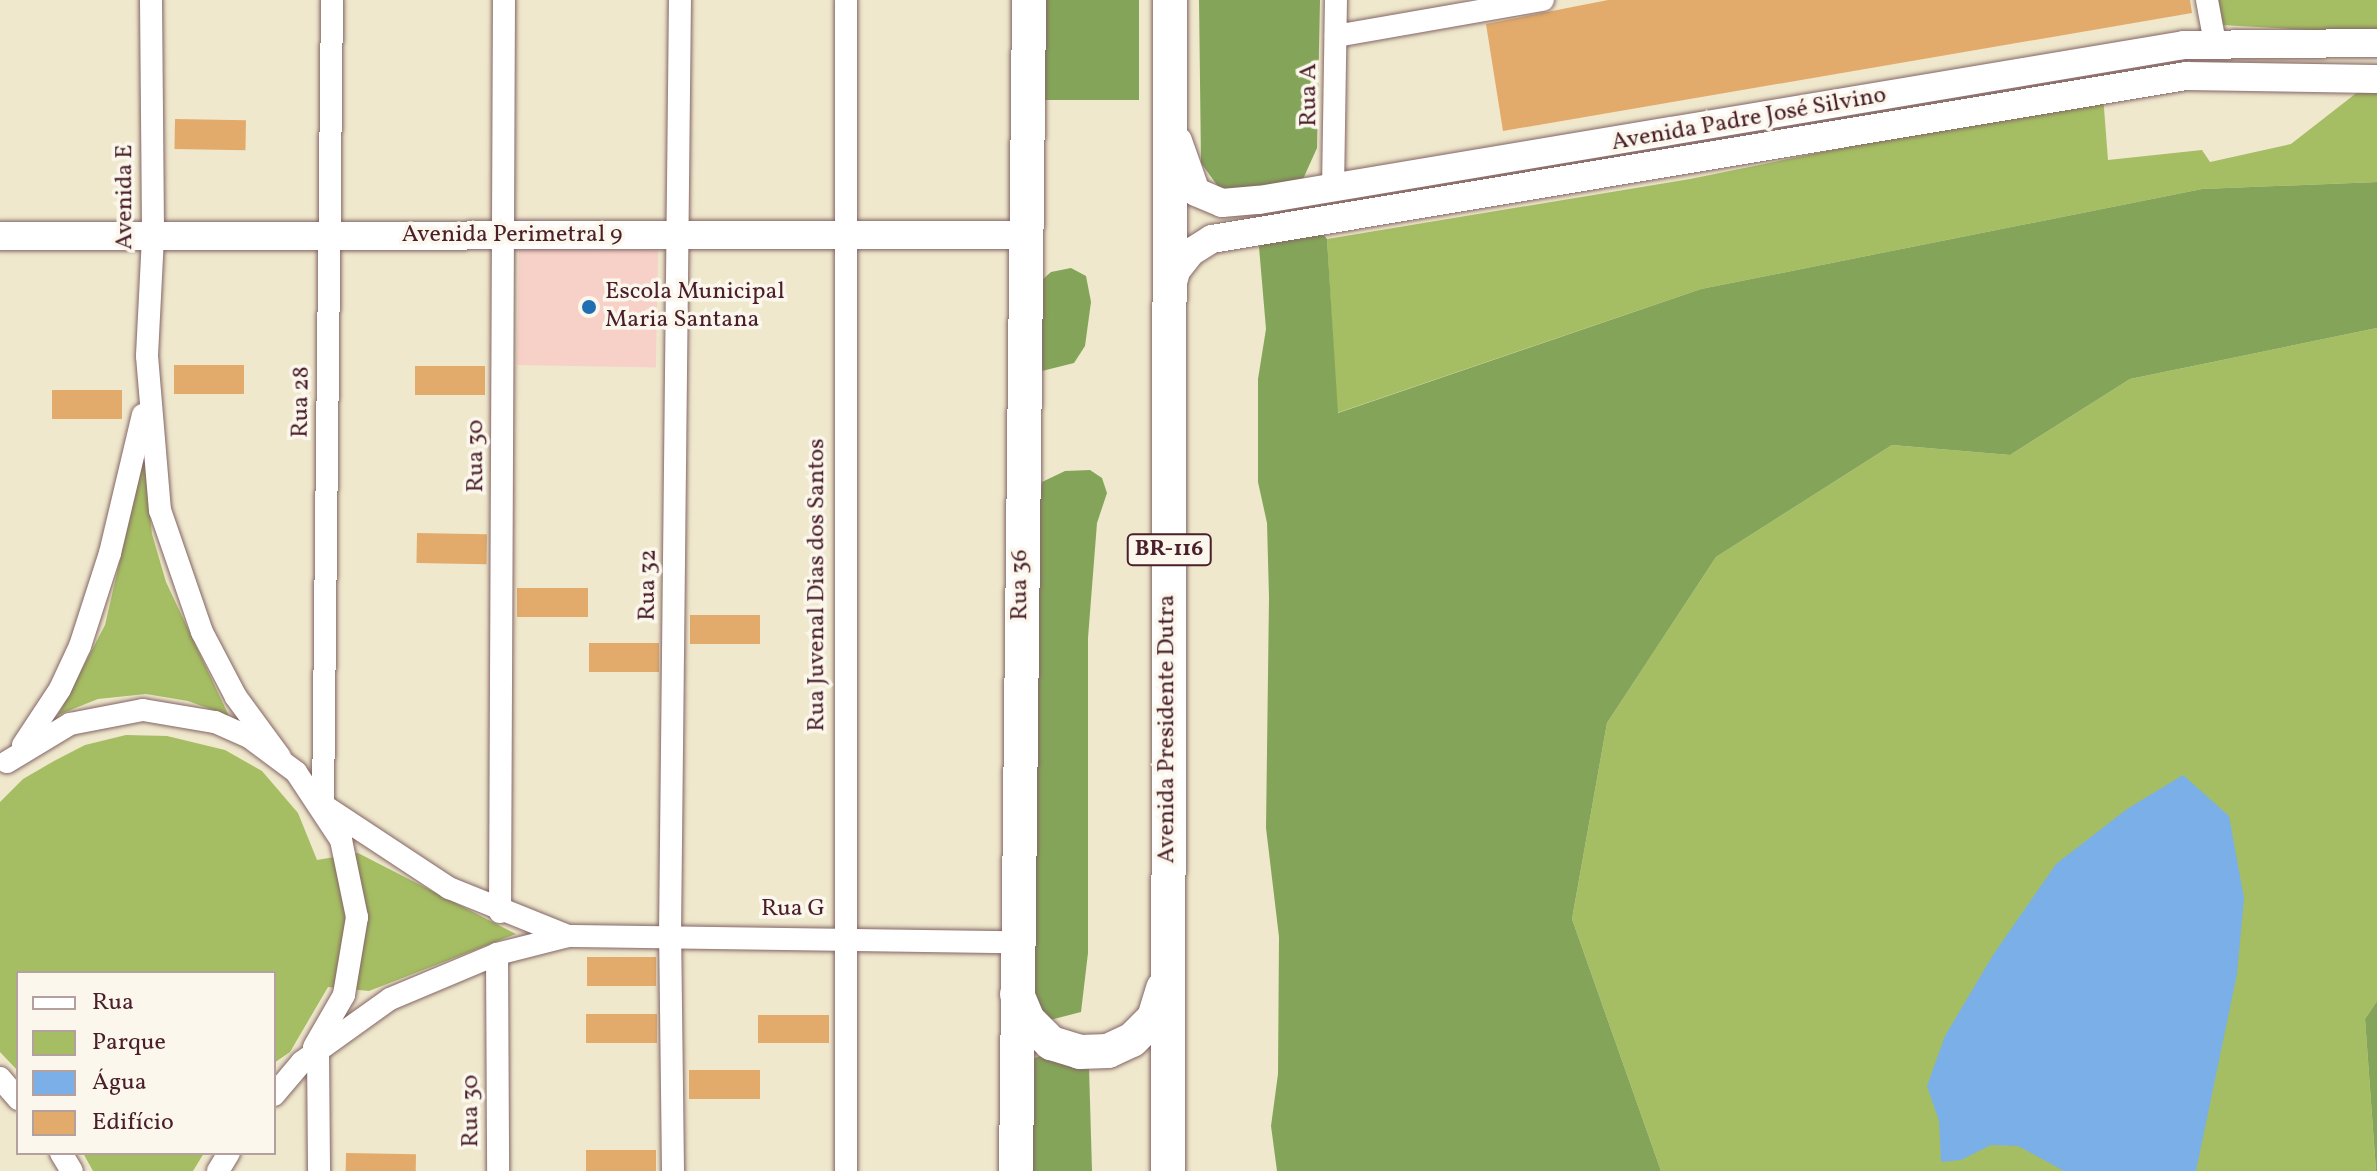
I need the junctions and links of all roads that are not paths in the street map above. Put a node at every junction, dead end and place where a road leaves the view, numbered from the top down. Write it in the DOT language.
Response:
graph roads {
  1 [pos="151,0"];
  2 [pos="332,0"];
  3 [pos="504,0"];
  4 [pos="680,0"];
  5 [pos="846,0"];
  6 [pos="1029,0"];
  7 [pos="1170,0"];
  8 [pos="1336,0"];
  9 [pos="1543,0"];
  10 [pos="2207,0"];
  11 [pos="1336,36"];
  12 [pos="2215,43"];
  13 [pos="2377,43"];
  14 [pos="2377,79"];
  15 [pos="1171,125"];
  16 [pos="1333,189"];
  17 [pos="845,234"];
  18 [pos="1024,235"];
  19 [pos="0,236"];
  20 [pos="504,236"];
  21 [pos="679,236"];
  22 [pos="153,237"];
  23 [pos="331,237"];
  24 [pos="1169,299"];
  25 [pos="147,395"];
  26 [pos="280,757"];
  27 [pos="3,765"];
  28 [pos="323,805"];
  29 [pos="500,912"];
  30 [pos="568,936"];
  31 [pos="670,936"];
  32 [pos="844,936"];
  33 [pos="1018,942"];
  34 [pos="497,954"];
  35 [pos="1167,972"];
  36 [pos="1017,994"];
  37 [pos="310,1057"];
  38 [pos="0,1077"];
  39 [pos="276,1087"];
  40 [pos="16,1090"];
  41 [pos="276,1093"];
  42 [pos="16,1097"];
  43 [pos="319,1171"];
  44 [pos="498,1171"];
  45 [pos="673,1171"];
  46 [pos="846,1171"];
  47 [pos="1016,1171"];
  48 [pos="1168,1171"];
  1 -- 22 [label="street, Avenida E"];
  2 -- 23 [label="street, Rua 28"];
  3 -- 20 [label="street, Rua 30"];
  4 -- 21 [label="street, Rua 32"];
  5 -- 17 [label="street, Rua Juvenal Dias dos Santos"];
  6 -- 18 [label="highway, Rua 36"];
  7 -- 15 [label="highway, Avenida Presidente Dutra / BR-116"];
  8 -- 11 [label="street, Rua A"];
  9 -- 11 [label="street"];
  10 -- 12 [label="street"];
  11 -- 16 [label="street, Rua A"];
  12 -- 13 [label="main road, Avenida Padre José Silvino"];
  12 -- 16 [label="main road, Avenida Padre José Silvino"];
  14 -- 24 [label="main road, Avenida Padre José Silvino"];
  15 -- 16 [label="main road, Avenida Padre José Silvino"];
  15 -- 24 [label="highway, Avenida Presidente Dutra / BR-116"];
  17 -- 18 [label="main road, Avenida Perimetral 9"];
  17 -- 21 [label="main road, Avenida Perimetral 9"];
  17 -- 32 [label="street, Rua Juvenal Dias dos Santos"];
  18 -- 33 [label="highway, Rua 36"];
  19 -- 22 [label="main road, Avenida Perimetral 9"];
  20 -- 21 [label="main road, Avenida Perimetral 9"];
  20 -- 23 [label="main road, Avenida Perimetral 9"];
  20 -- 29 [label="street, Rua 30"];
  21 -- 31 [label="street, Rua 32"];
  22 -- 23 [label="main road, Avenida Perimetral 9"];
  22 -- 25 [label="street, Avenida E"];
  23 -- 28 [label="street, Rua 28"];
  24 -- 35 [label="highway, Avenida Presidente Dutra / BR-116"];
  25 -- 26 [label="street"];
  25 -- 27 [label="street"];
  26 -- 27 [label="street"];
  26 -- 28 [label="street"];
  28 -- 29 [label="street"];
  28 -- 37 [label="street"];
  29 -- 30 [label="street"];
  30 -- 31 [label="street, Rua G"];
  30 -- 34 [label="street"];
  31 -- 32 [label="street, Rua G"];
  31 -- 45 [label="street, Rua 32"];
  32 -- 33 [label="street, Rua G"];
  32 -- 46 [label="street, Rua Juvenal Dias dos Santos"];
  33 -- 36 [label="highway, Rua 36"];
  34 -- 37 [label="street"];
  34 -- 44 [label="street, Rua 30"];
  35 -- 36 [label="highway"];
  35 -- 48 [label="highway, Avenida Presidente Dutra / BR-116"];
  36 -- 47 [label="highway, Rua 36"];
  37 -- 39 [label="street"];
  37 -- 41 [label="street"];
  37 -- 43 [label="street"];
  38 -- 40 [label="street"];
  38 -- 42 [label="street"];
}
